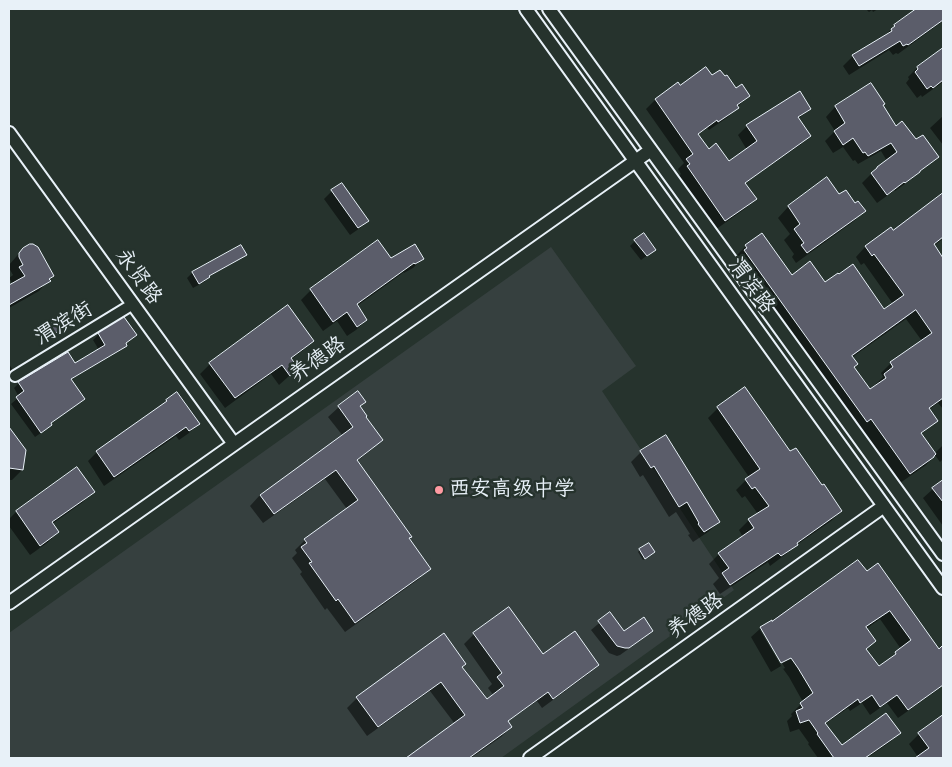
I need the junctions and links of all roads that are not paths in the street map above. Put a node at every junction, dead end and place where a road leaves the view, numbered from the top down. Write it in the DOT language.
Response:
graph roads {
  1 [pos="526,9"];
  2 [pos="549,9"];
  3 [pos="9,133"];
  4 [pos="651,150"];
  5 [pos="636,161"];
  6 [pos="132,304"];
  7 [pos="15,376"];
  8 [pos="234,444"];
  9 [pos="884,506"];
  10 [pos="943,554"];
  11 [pos="943,588"];
  12 [pos="9,603"];
  13 [pos="530,758"];
  1 -- 5 [label="street, 渭滨路"];
  2 -- 4 [label="street, 渭滨路"];
  3 -- 6 [label="street, 永贤路"];
  4 -- 5 [label="street, 养德路"];
  4 -- 10 [label="street, 渭滨路"];
  5 -- 8 [label="street, 养德路"];
  5 -- 9 [label="street, 渭滨路"];
  6 -- 7 [label="street, 渭滨街"];
  6 -- 8 [label="street, 永贤路"];
  8 -- 12 [label="street, 养德路"];
  9 -- 11 [label="street, 渭滨路"];
  9 -- 13 [label="street, 养德路"];
}
